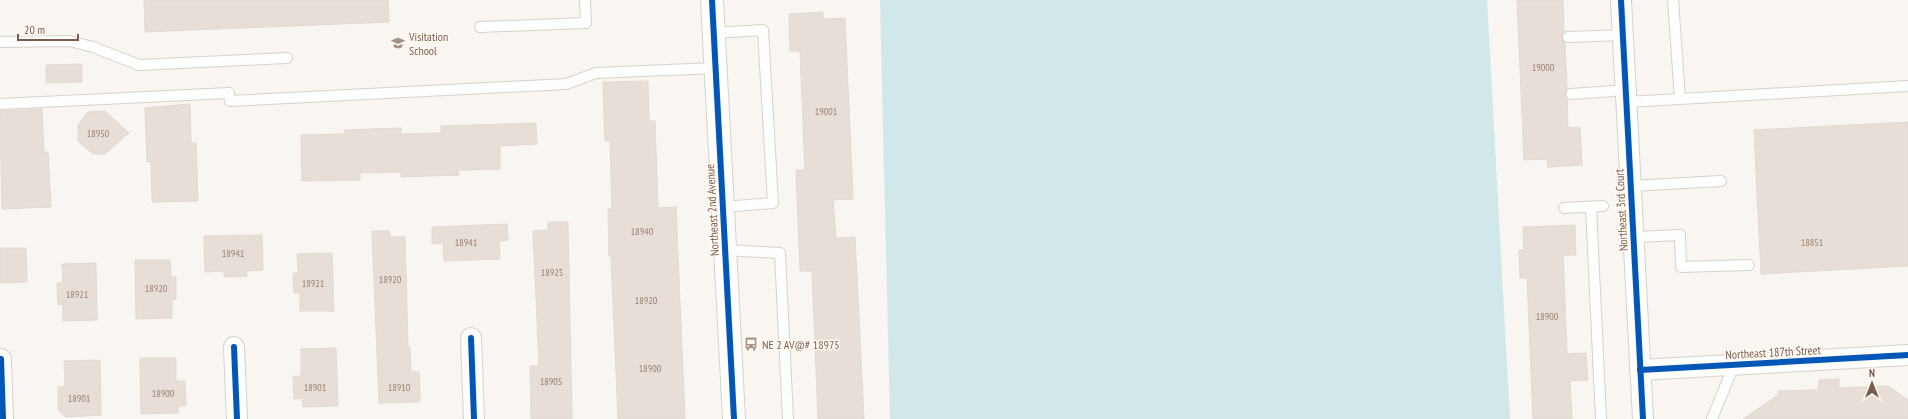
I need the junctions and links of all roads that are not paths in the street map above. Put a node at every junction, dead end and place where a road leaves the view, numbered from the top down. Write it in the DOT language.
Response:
graph roads {
  1 [pos="585,0"];
  2 [pos="712,0"];
  3 [pos="1621,0"];
  4 [pos="1673,0"];
  5 [pos="480,27"];
  6 [pos="714,33"];
  7 [pos="1623,35"];
  8 [pos="1568,37"];
  9 [pos="0,42"];
  10 [pos="287,58"];
  11 [pos="715,68"];
  12 [pos="1908,86"];
  13 [pos="1571,94"];
  14 [pos="1626,96"];
  15 [pos="1680,98"];
  16 [pos="0,104"];
  17 [pos="1721,181"];
  18 [pos="1631,186"];
  19 [pos="1603,206"];
  20 [pos="723,207"];
  21 [pos="1591,207"];
  22 [pos="1564,208"];
  23 [pos="1634,237"];
  24 [pos="725,250"];
  25 [pos="1749,265"];
  26 [pos="471,338"];
  27 [pos="234,347"];
  28 [pos="1908,355"];
  29 [pos="1,359"];
  30 [pos="1734,365"];
  31 [pos="1640,370"];
  32 [pos="3,419"];
  33 [pos="237,419"];
  34 [pos="474,419"];
  35 [pos="734,419"];
  36 [pos="788,419"];
  37 [pos="1601,419"];
  38 [pos="1643,419"];
  39 [pos="1712,419"];
  1 -- 5 [label="lane"];
  2 -- 6 [label="street, Northeast 2nd Avenue"];
  3 -- 7 [label="street, Northeast 3rd Court"];
  4 -- 15 [label="lane"];
  6 -- 11 [label="street, Northeast 2nd Avenue"];
  6 -- 20 [label="lane"];
  7 -- 8 [label="lane"];
  7 -- 14 [label="street, Northeast 3rd Court"];
  9 -- 10 [label="lane"];
  11 -- 16 [label="lane"];
  11 -- 20 [label="street, Northeast 2nd Avenue"];
  12 -- 15 [label="lane"];
  13 -- 14 [label="lane"];
  14 -- 15 [label="lane"];
  14 -- 18 [label="street, Northeast 3rd Court"];
  17 -- 18 [label="lane"];
  18 -- 23 [label="street, Northeast 3rd Court"];
  19 -- 21 [label="lane"];
  20 -- 24 [label="street, Northeast 2nd Avenue"];
  21 -- 22 [label="lane"];
  21 -- 37 [label="lane"];
  23 -- 25 [label="lane"];
  23 -- 31 [label="street, Northeast 3rd Court"];
  24 -- 35 [label="street, Northeast 2nd Avenue"];
  24 -- 36 [label="lane"];
  26 -- 34 [label="street"];
  27 -- 33 [label="street"];
  28 -- 30 [label="street, Northeast 187th Street"];
  29 -- 32 [label="street"];
  30 -- 31 [label="street, Northeast 187th Street"];
  30 -- 39 [label="lane"];
  31 -- 38 [label="street, Northeast 3rd Court"];
}
